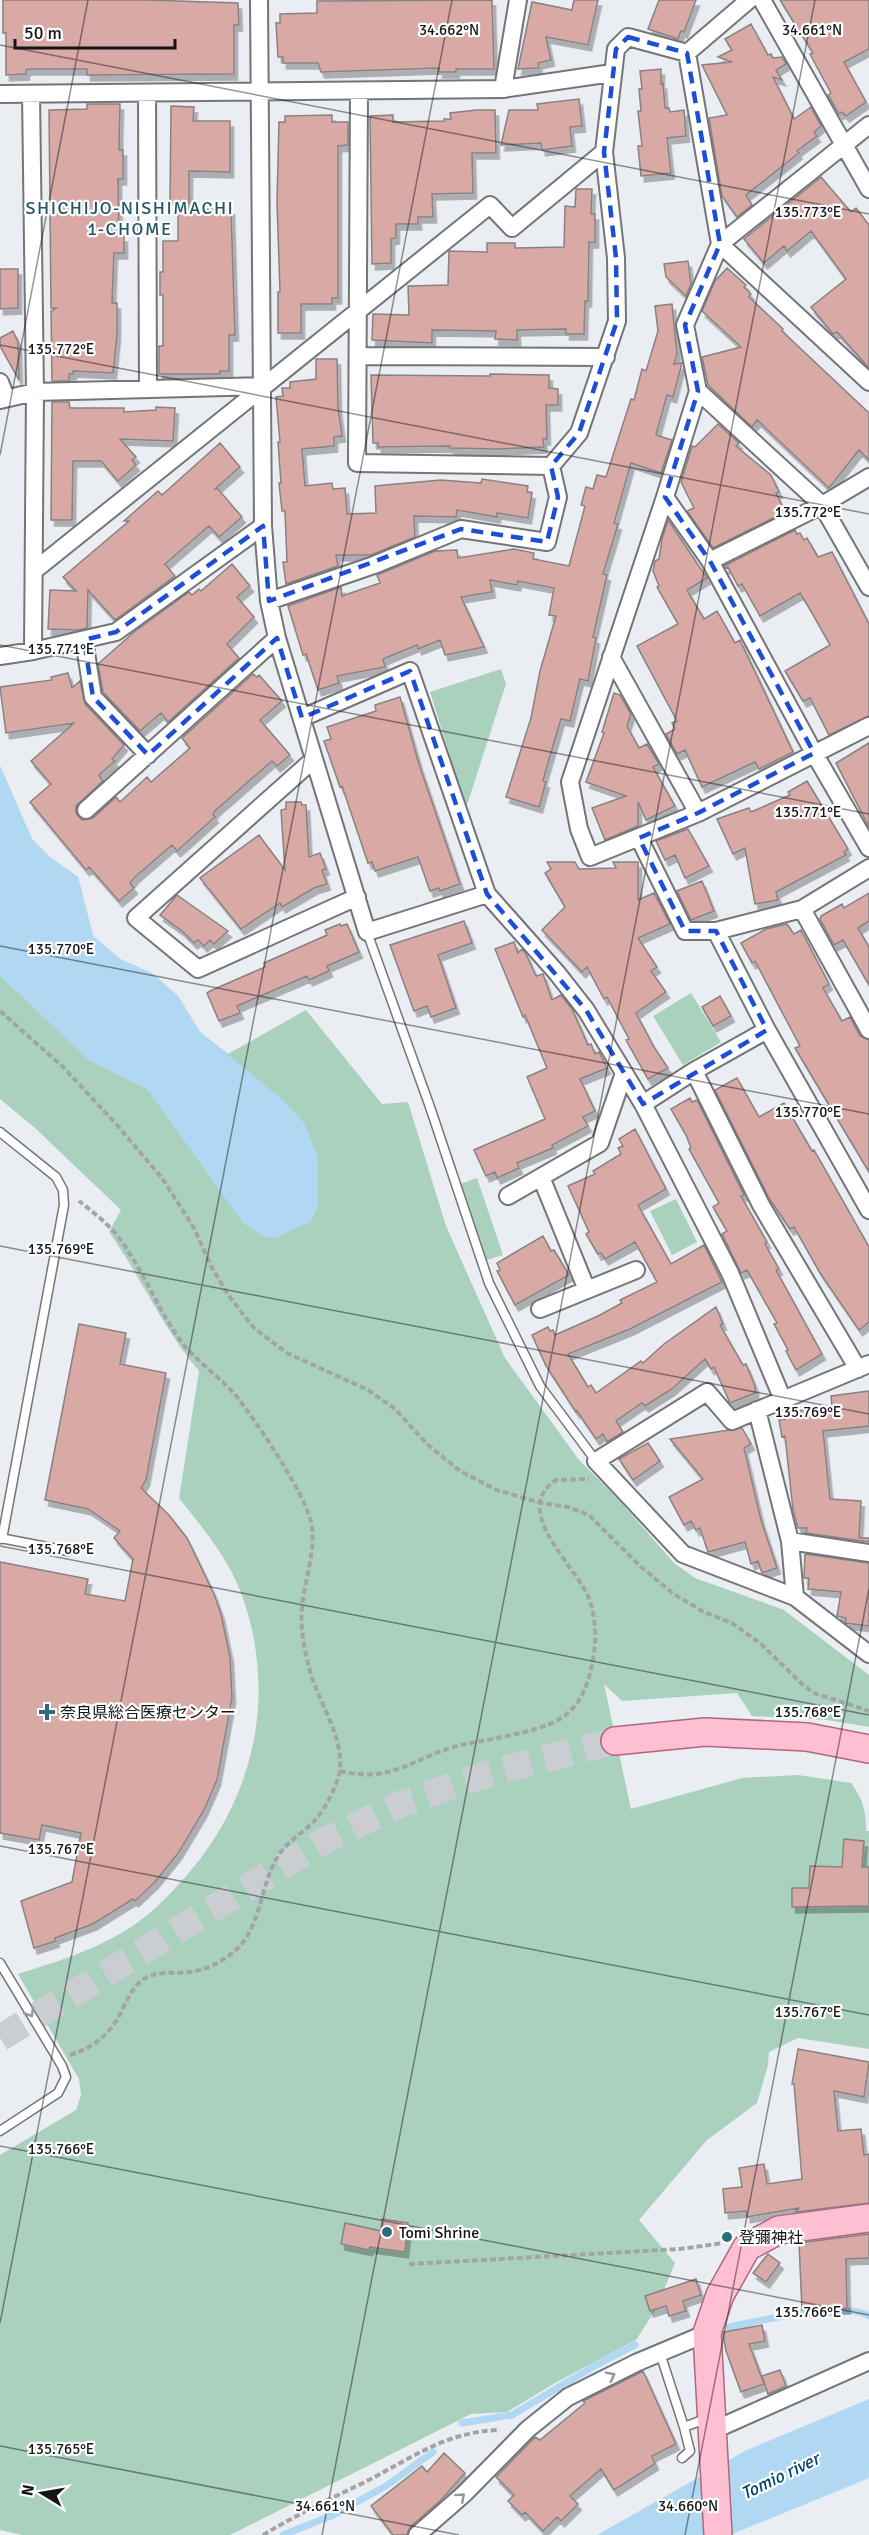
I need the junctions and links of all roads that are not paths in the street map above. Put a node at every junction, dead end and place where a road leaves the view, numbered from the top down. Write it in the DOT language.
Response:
graph roads {
  1 [pos="259,0"];
  2 [pos="518,0"];
  3 [pos="749,0"];
  4 [pos="762,0"];
  5 [pos="687,53"];
  6 [pos="612,73"];
  7 [pos="503,89"];
  8 [pos="260,91"];
  9 [pos="360,92"];
  10 [pos="147,93"];
  11 [pos="0,94"];
  12 [pos="31,94"];
  13 [pos="869,124"];
  14 [pos="845,145"];
  15 [pos="604,152"];
  16 [pos="869,189"];
  17 [pos="720,244"];
  18 [pos="358,309"];
  19 [pos="359,356"];
  20 [pos="606,357"];
  21 [pos="869,382"];
  22 [pos="262,386"];
  23 [pos="148,389"];
  24 [pos="698,391"];
  25 [pos="35,392"];
  26 [pos="2,394"];
  27 [pos="551,466"];
  28 [pos="869,477"];
  29 [pos="665,497"];
  30 [pos="822,505"];
  31 [pos="262,526"];
  32 [pos="710,561"];
  33 [pos="35,570"];
  34 [pos="869,587"];
  35 [pos="269,601"];
  36 [pos="277,638"];
  37 [pos="84,640"];
  38 [pos="33,651"];
  39 [pos="0,656"];
  40 [pos="611,657"];
  41 [pos="302,718"];
  42 [pos="869,726"];
  43 [pos="814,753"];
  44 [pos="148,755"];
  45 [pos="314,759"];
  46 [pos="86,810"];
  47 [pos="698,813"];
  48 [pos="639,837"];
  49 [pos="869,848"];
  50 [pos="869,868"];
  51 [pos="487,894"];
  52 [pos="357,897"];
  53 [pos="802,909"];
  54 [pos="367,932"];
  55 [pos="716,932"];
  56 [pos="766,1030"];
  57 [pos="869,1030"];
  58 [pos="694,1071"];
  59 [pos="624,1073"];
  60 [pos="643,1104"];
  61 [pos="0,1132"];
  62 [pos="541,1177"];
  63 [pos="508,1196"];
  64 [pos="869,1209"];
  65 [pos="636,1270"];
  66 [pos="587,1290"];
  67 [pos="540,1309"];
  68 [pos="863,1366"];
  69 [pos="783,1400"];
  70 [pos="757,1410"];
  71 [pos="596,1461"];
  72 [pos="1,1539"];
  73 [pos="790,1541"];
  74 [pos="68,1551"];
  75 [pos="869,1553"];
  76 [pos="795,1598"];
  77 [pos="869,1654"];
  78 [pos="615,1741"];
  79 [pos="869,1749"];
  80 [pos="0,1963"];
  81 [pos="0,2130"];
  82 [pos="869,2218"];
  83 [pos="707,2333"];
  84 [pos="660,2353"];
  85 [pos="869,2361"];
  86 [pos="712,2424"];
  87 [pos="684,2427"];
  88 [pos="682,2458"];
  89 [pos="417,2535"];
  90 [pos="718,2535"];
  1 -- 8 [label="street"];
  2 -- 7 [label="street"];
  3 -- 5 [label="street"];
  4 -- 14 [label="street"];
  5 -- 6 [label="street"];
  5 -- 17 [label="street"];
  6 -- 7 [label="street"];
  6 -- 15 [label="street"];
  7 -- 9 [label="street"];
  8 -- 9 [label="street"];
  8 -- 10 [label="street"];
  8 -- 22 [label="street"];
  9 -- 18 [label="street"];
  10 -- 12 [label="street"];
  10 -- 23 [label="street"];
  11 -- 12 [label="street"];
  12 -- 25 [label="street"];
  13 -- 14 [label="street"];
  14 -- 16 [label="street"];
  14 -- 17 [label="street"];
  15 -- 18 [label="street"];
  15 -- 20 [label="street"];
  17 -- 21 [label="street"];
  17 -- 24 [label="street"];
  18 -- 19 [label="street"];
  18 -- 22 [label="street"];
  19 -- 20 [label="street"];
  19 -- 27 [label="street"];
  20 -- 27 [label="street"];
  22 -- 23 [label="street"];
  22 -- 31 [label="street"];
  22 -- 33 [label="street"];
  23 -- 25 [label="street"];
  24 -- 29 [label="street"];
  24 -- 30 [label="street"];
  25 -- 26 [label="street"];
  25 -- 33 [label="street"];
  27 -- 35 [label="street"];
  28 -- 30 [label="street"];
  29 -- 32 [label="street"];
  29 -- 40 [label="street"];
  30 -- 32 [label="street"];
  30 -- 34 [label="street"];
  31 -- 35 [label="street"];
  31 -- 37 [label="street"];
  32 -- 43 [label="street"];
  33 -- 38 [label="street"];
  35 -- 36 [label="street"];
  36 -- 41 [label="street"];
  36 -- 44 [label="street"];
  37 -- 38 [label="street"];
  37 -- 44 [label="street"];
  38 -- 39 [label="street"];
  40 -- 47 [label="street"];
  40 -- 48 [label="street"];
  41 -- 45 [label="street"];
  41 -- 51 [label="street"];
  42 -- 43 [label="street"];
  43 -- 47 [label="street"];
  43 -- 49 [label="street"];
  44 -- 46 [label="street"];
  45 -- 52 [label="street"];
  45 -- 52 [label="street"];
  47 -- 48 [label="street"];
  48 -- 55 [label="street"];
  50 -- 53 [label="street"];
  51 -- 54 [label="street"];
  51 -- 59 [label="street"];
  52 -- 54 [label="street"];
  53 -- 55 [label="street"];
  53 -- 57 [label="street"];
  54 -- 71 [label="lane"];
  55 -- 56 [label="street"];
  56 -- 58 [label="street"];
  56 -- 64 [label="street"];
  58 -- 60 [label="street"];
  58 -- 68 [label="street"];
  59 -- 60 [label="street"];
  59 -- 62 [label="street"];
  60 -- 69 [label="street"];
  61 -- 72 [label="lane"];
  62 -- 63 [label="street"];
  62 -- 66 [label="street"];
  65 -- 66 [label="street"];
  66 -- 67 [label="street"];
  68 -- 69 [label="street"];
  69 -- 70 [label="street"];
  70 -- 71 [label="street"];
  70 -- 73 [label="street"];
  71 -- 76 [label="street"];
  72 -- 74 [label="lane"];
  73 -- 75 [label="street"];
  73 -- 76 [label="street"];
  76 -- 77 [label="street"];
  78 -- 79 [label="main road"];
  80 -- 81 [label="lane, one-way"];
  82 -- 83 [label="main road"];
  83 -- 84 [label="street"];
  83 -- 86 [label="main road"];
  84 -- 87 [label="lane"];
  89 -- 84 [label="street, one-way"];
  85 -- 86 [label="street"];
  86 -- 87 [label="lane"];
  86 -- 90 [label="main road"];
  87 -- 88 [label="lane"];
}
